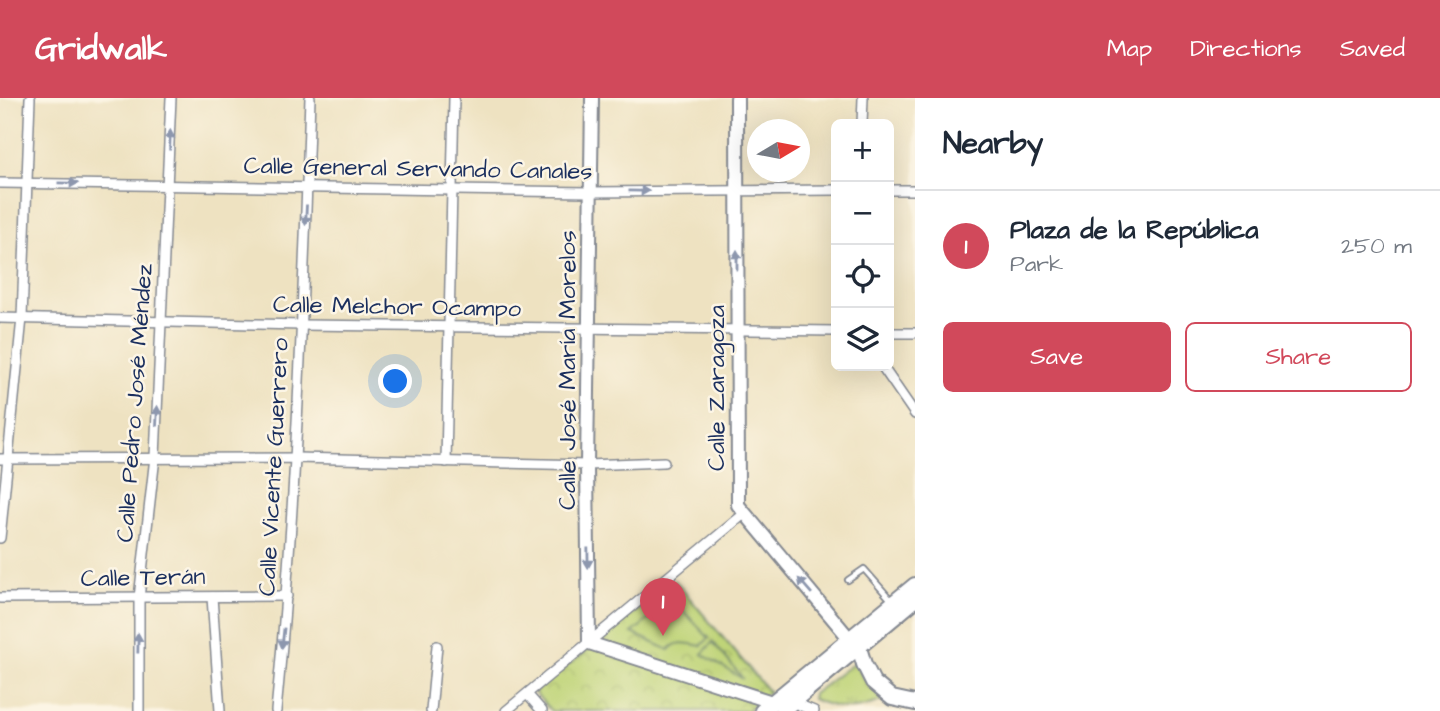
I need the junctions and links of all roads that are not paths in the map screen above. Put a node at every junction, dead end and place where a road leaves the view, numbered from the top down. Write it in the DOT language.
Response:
graph roads {
  1 [pos="30,98"];
  2 [pos="171,98"];
  3 [pos="310,98"];
  4 [pos="454,98"];
  5 [pos="592,98"];
  6 [pos="737,98"];
  7 [pos="863,98"];
  8 [pos="862,119"];
  9 [pos="0,183"];
  10 [pos="26,183"];
  11 [pos="169,184"];
  12 [pos="307,188"];
  13 [pos="736,190"];
  14 [pos="831,190"];
  15 [pos="894,190"];
  16 [pos="915,190"];
  17 [pos="451,191"];
  18 [pos="590,192"];
  19 [pos="0,318"];
  20 [pos="22,318"];
  21 [pos="161,323"];
  22 [pos="300,326"];
  23 [pos="449,327"];
  24 [pos="589,328"];
  25 [pos="738,328"];
  26 [pos="831,331"];
  27 [pos="894,332"];
  28 [pos="915,333"];
  29 [pos="885,371"];
  30 [pos="915,414"];
  31 [pos="155,457"];
  32 [pos="296,458"];
  33 [pos="4,459"];
  34 [pos="446,462"];
  35 [pos="664,462"];
  36 [pos="587,466"];
  37 [pos="744,514"];
  38 [pos="0,538"];
  39 [pos="848,580"];
  40 [pos="915,585"];
  41 [pos="287,596"];
  42 [pos="212,597"];
  43 [pos="0,598"];
  44 [pos="139,598"];
  45 [pos="915,600"];
  46 [pos="897,607"];
  47 [pos="589,643"];
  48 [pos="854,643"];
  49 [pos="437,646"];
  50 [pos="527,694"];
  51 [pos="915,703"];
  52 [pos="777,707"];
  53 [pos="139,711"];
  54 [pos="220,711"];
  55 [pos="276,711"];
  56 [pos="431,711"];
  57 [pos="506,711"];
  58 [pos="542,711"];
  59 [pos="814,711"];
  60 [pos="905,711"];
  1 -- 10 [label="street"];
  11 -- 2 [label="street, Calle Pedro José Méndez, one-way"];
  3 -- 12 [label="street, Calle Vicente Guerrero"];
  4 -- 17 [label="street"];
  5 -- 18 [label="main road, Calle José María Morelos"];
  6 -- 13 [label="main road, Calle Zaragoza"];
  7 -- 8 [label="street"];
  9 -- 10 [label="street, Calle General Servando Canales"];
  10 -- 11 [label="street, Calle General Servando Canales, one-way"];
  10 -- 20 [label="street"];
  11 -- 12 [label="street, Calle General Servando Canales"];
  11 -- 21 [label="street, Calle Pedro José Méndez"];
  12 -- 17 [label="street, Calle General Servando Canales"];
  12 -- 22 [label="street, Calle Vicente Guerrero, one-way"];
  13 -- 14 [label="street, Calle General Servando Canales"];
  18 -- 13 [label="street, Calle General Servando Canales, one-way"];
  25 -- 13 [label="main road, Calle Zaragoza, one-way"];
  15 -- 16 [label="street"];
  17 -- 18 [label="street, Calle General Servando Canales"];
  17 -- 23 [label="street"];
  18 -- 24 [label="main road, Calle José María Morelos"];
  19 -- 20 [label="street, Calle Melchor Ocampo"];
  20 -- 21 [label="street, Calle Melchor Ocampo"];
  20 -- 33 [label="street"];
  21 -- 22 [label="street, Calle Melchor Ocampo"];
  31 -- 21 [label="street, Calle Pedro José Méndez, one-way"];
  22 -- 23 [label="street, Calle Melchor Ocampo"];
  22 -- 32 [label="street, Calle Vicente Guerrero"];
  23 -- 24 [label="street, Calle Melchor Ocampo"];
  23 -- 34 [label="street"];
  24 -- 25 [label="street, Calle Melchor Ocampo"];
  24 -- 36 [label="main road, Calle José María Morelos"];
  25 -- 26 [label="street, Calle Melchor Ocampo"];
  25 -- 37 [label="main road, Calle Zaragoza"];
  27 -- 28 [label="street"];
  29 -- 30 [label="street"];
  31 -- 32 [label="street"];
  31 -- 33 [label="street"];
  31 -- 44 [label="street, Calle Pedro José Méndez"];
  32 -- 34 [label="street"];
  32 -- 41 [label="street, Calle Vicente Guerrero"];
  33 -- 38 [label="street"];
  34 -- 36 [label="street"];
  35 -- 36 [label="street"];
  36 -- 47 [label="main road, Calle José María Morelos, one-way"];
  37 -- 47 [label="street"];
  48 -- 37 [label="main road, one-way"];
  39 -- 46 [label="lane"];
  40 -- 46 [label="main road"];
  41 -- 42 [label="street, Calle Terán"];
  41 -- 55 [label="street, Calle Vicente Guerrero, one-way"];
  42 -- 44 [label="street, Calle Terán"];
  42 -- 54 [label="street"];
  43 -- 44 [label="street, Calle Terán"];
  53 -- 44 [label="street, Calle Pedro José Méndez, one-way"];
  45 -- 46 [label="main road"];
  46 -- 48 [label="main road"];
  47 -- 50 [label="street"];
  47 -- 52 [label="main road"];
  48 -- 51 [label="main road"];
  48 -- 52 [label="main road"];
  49 -- 56 [label="street"];
  50 -- 57 [label="street"];
  50 -- 58 [label="street"];
  51 -- 60 [label="street"];
  52 -- 59 [label="street"];
}
